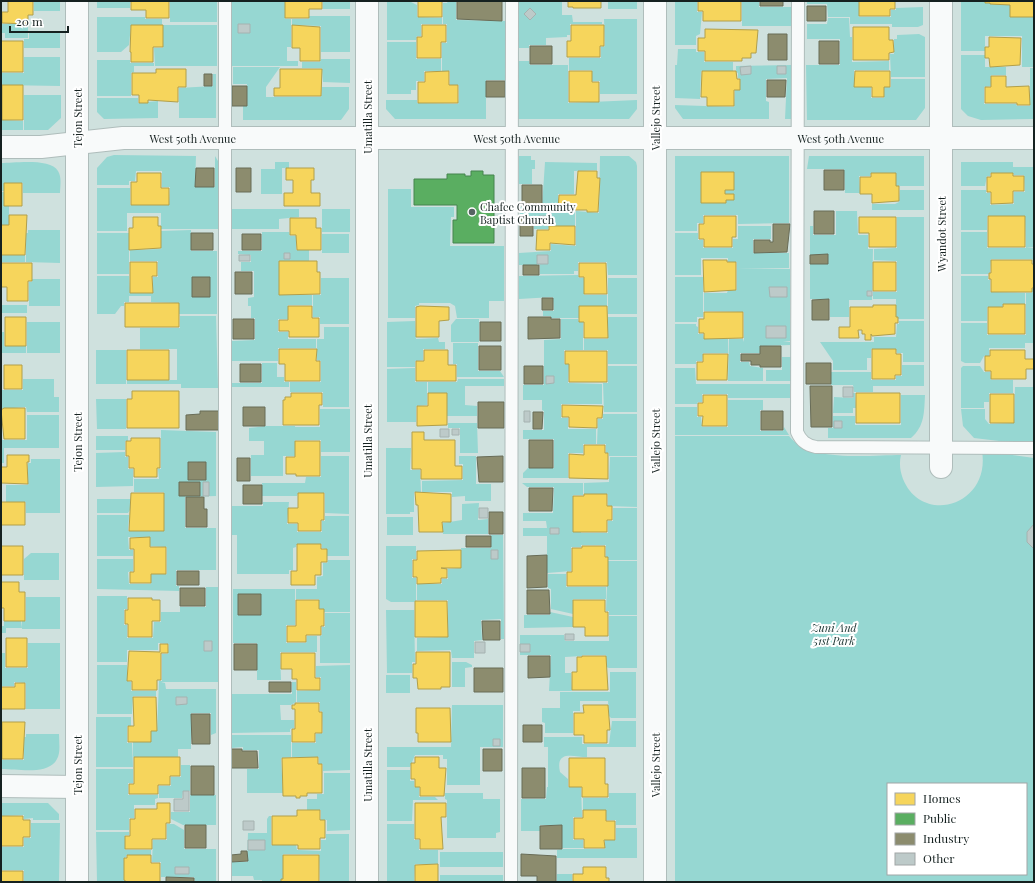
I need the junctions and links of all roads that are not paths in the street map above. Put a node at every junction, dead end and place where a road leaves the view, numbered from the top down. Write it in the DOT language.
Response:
graph roads {
  1 [pos="77,1"];
  2 [pos="224,1"];
  3 [pos="367,1"];
  4 [pos="512,1"];
  5 [pos="655,1"];
  6 [pos="798,1"];
  7 [pos="941,1"];
  8 [pos="224,138"];
  9 [pos="367,138"];
  10 [pos="512,138"];
  11 [pos="655,138"];
  12 [pos="798,138"];
  13 [pos="941,138"];
  14 [pos="1034,138"];
  15 [pos="77,143"];
  16 [pos="1,148"];
  17 [pos="1034,448"];
  18 [pos="941,458"];
  19 [pos="1,786"];
  20 [pos="77,786"];
  21 [pos="77,882"];
  22 [pos="225,882"];
  23 [pos="367,882"];
  24 [pos="511,882"];
  25 [pos="654,882"];
  1 -- 15 [label="street, Tejon Street"];
  2 -- 8 [label="lane"];
  3 -- 9 [label="street, Umatilla Street"];
  4 -- 10 [label="lane"];
  5 -- 11 [label="street, Vallejo Street"];
  6 -- 12 [label="lane"];
  7 -- 13 [label="street, Wyandot Street"];
  8 -- 9 [label="street, West 50th Avenue"];
  8 -- 15 [label="street, West 50th Avenue"];
  8 -- 22 [label="lane"];
  9 -- 10 [label="street, West 50th Avenue"];
  9 -- 23 [label="street, Umatilla Street"];
  10 -- 11 [label="street, West 50th Avenue"];
  10 -- 24 [label="lane"];
  11 -- 12 [label="street, West 50th Avenue"];
  11 -- 25 [label="street, Vallejo Street"];
  12 -- 13 [label="street, West 50th Avenue"];
  12 -- 18 [label="lane"];
  13 -- 14 [label="street, West 50th Avenue"];
  13 -- 18 [label="street, Wyandot Street"];
  15 -- 16 [label="street, West 50th Avenue"];
  15 -- 20 [label="street, Tejon Street"];
  17 -- 18 [label="lane"];
  19 -- 20 [label="street"];
  20 -- 21 [label="street, Tejon Street"];
}
